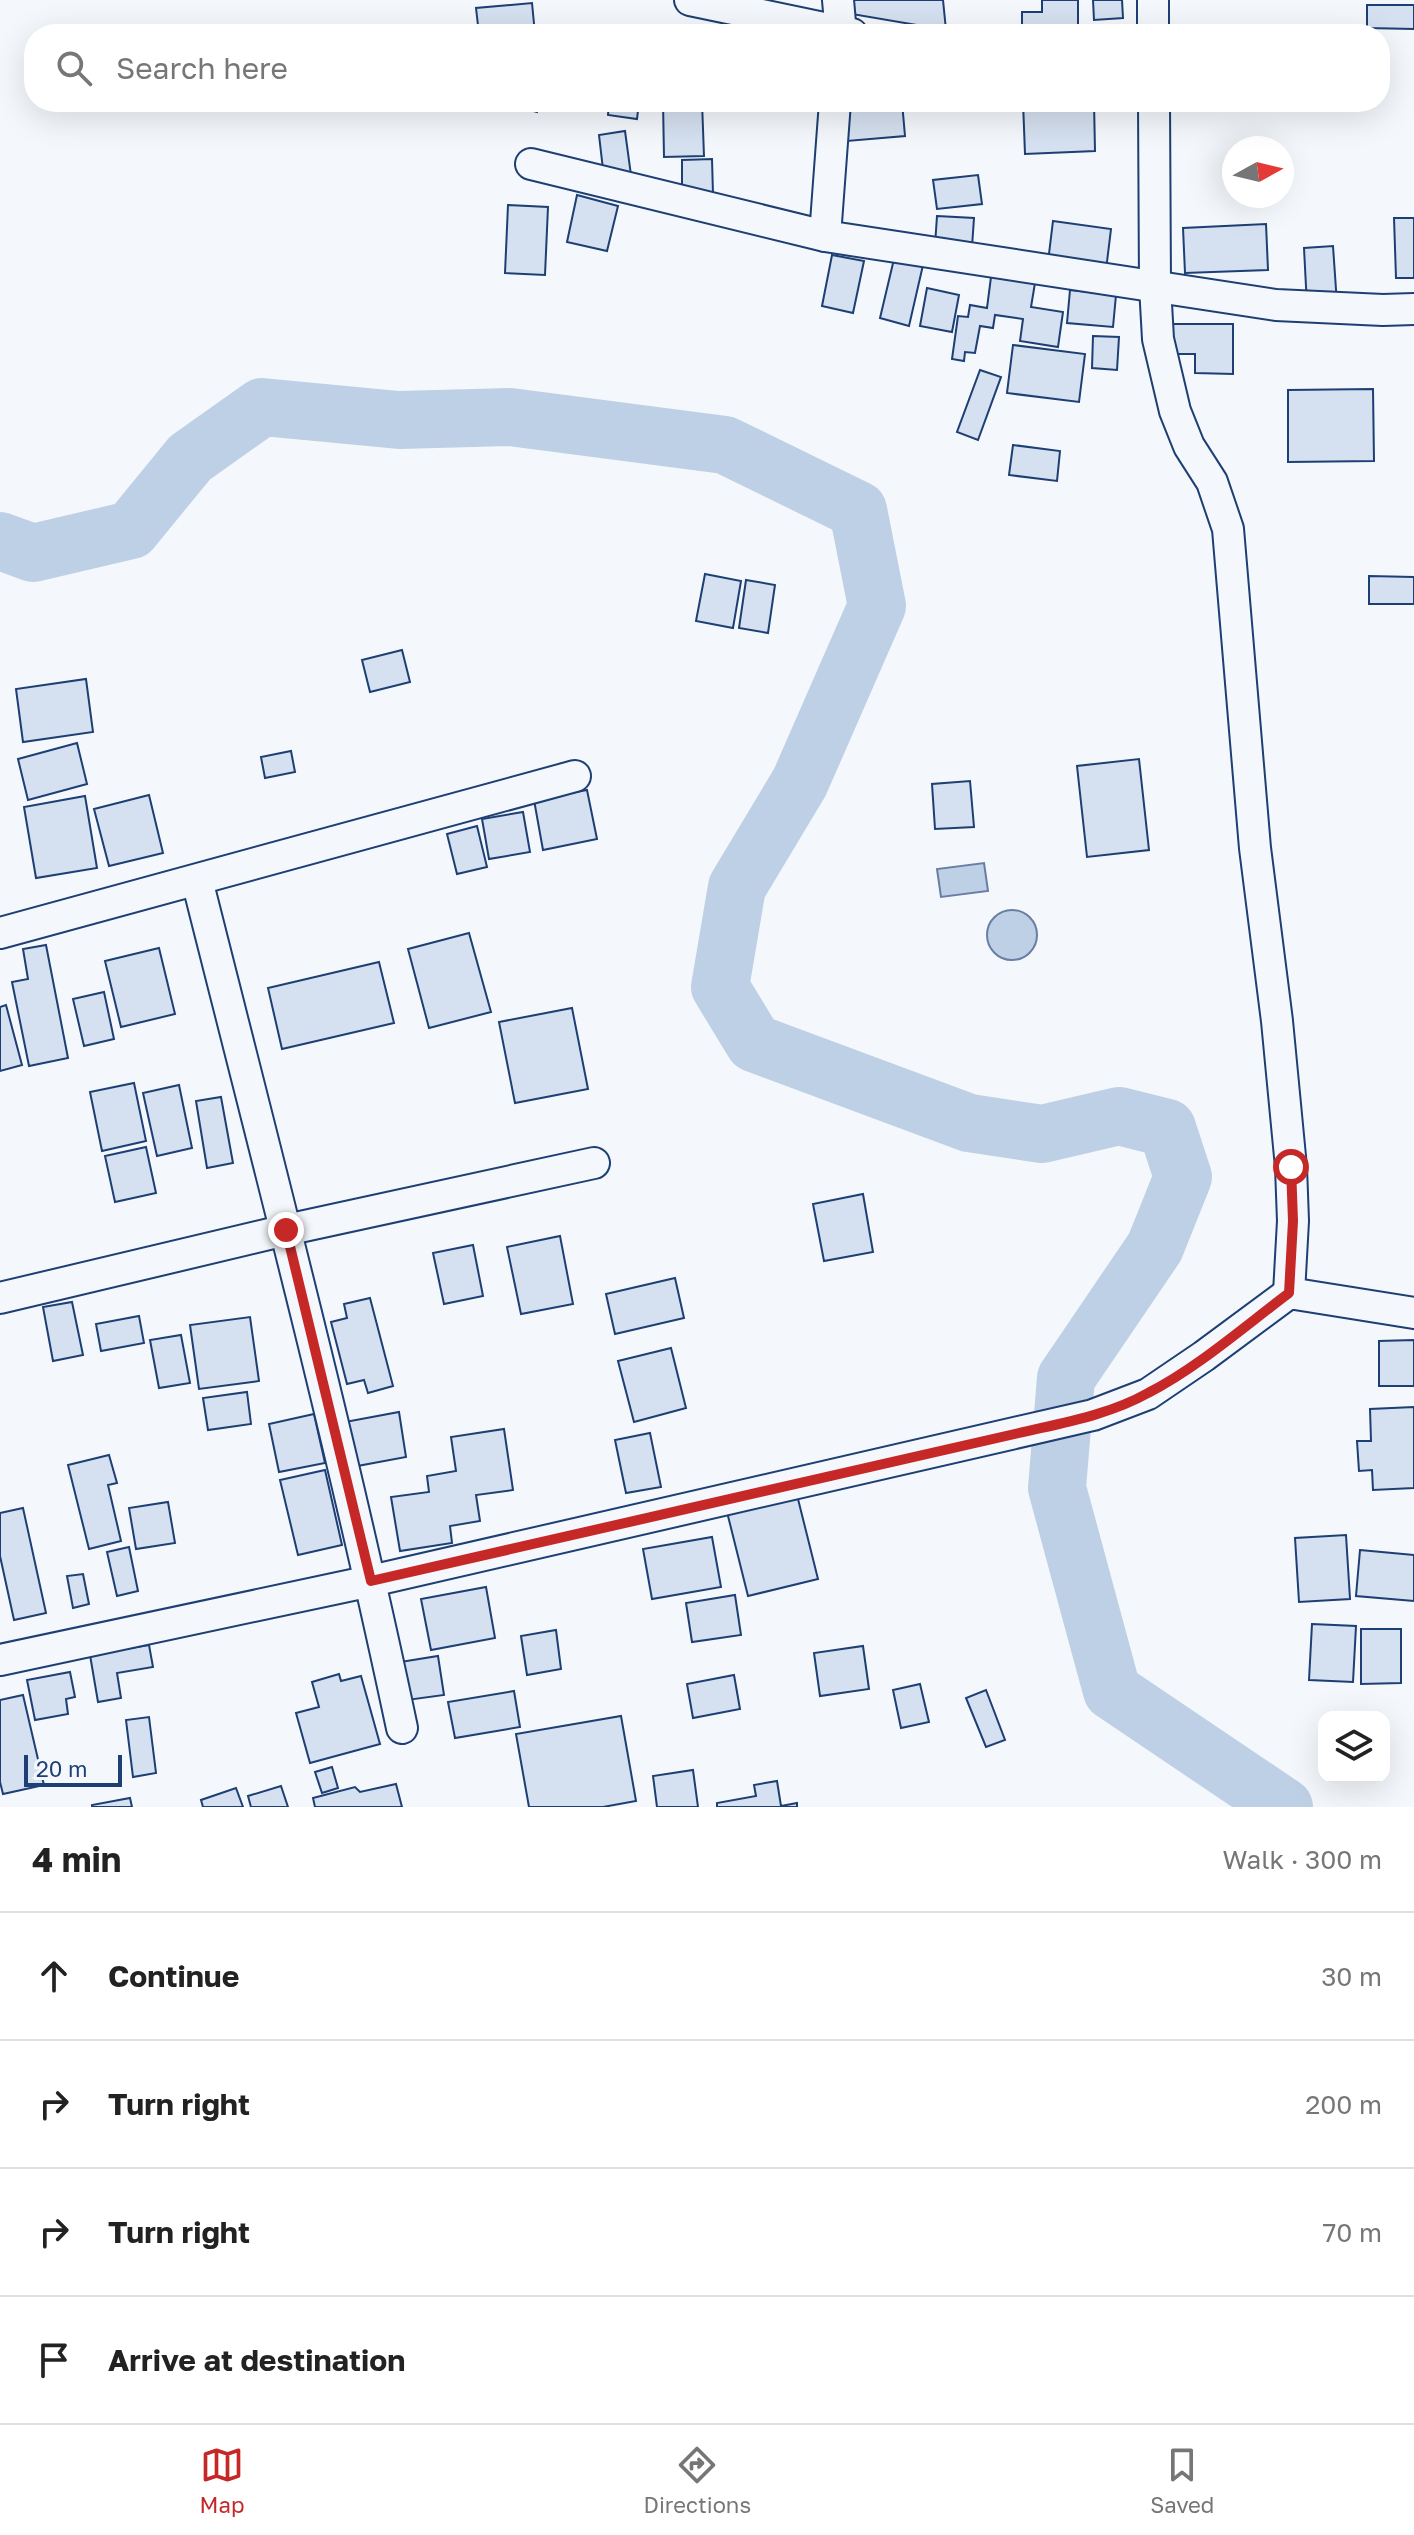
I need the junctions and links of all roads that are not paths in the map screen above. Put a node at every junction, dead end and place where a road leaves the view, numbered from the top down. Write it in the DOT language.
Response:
graph roads {
  1 [pos="690,0"];
  2 [pos="838,0"];
  3 [pos="1153,0"];
  4 [pos="803,24"];
  5 [pos="843,24"];
  6 [pos="1153,24"];
  7 [pos="834,112"];
  8 [pos="1154,112"];
  9 [pos="531,164"];
  10 [pos="825,236"];
  11 [pos="1155,286"];
  12 [pos="1414,309"];
  13 [pos="575,776"];
  14 [pos="197,880"];
  15 [pos="0,933"];
  16 [pos="594,1163"];
  17 [pos="286,1230"];
  18 [pos="1289,1293"];
  19 [pos="0,1298"];
  20 [pos="1414,1313"];
  21 [pos="371,1581"];
  22 [pos="0,1660"];
  23 [pos="402,1728"];
  1 -- 4 [label="street"];
  2 -- 5 [label="street"];
  3 -- 6 [label="street"];
  7 -- 10 [label="street"];
  8 -- 11 [label="street"];
  9 -- 10 [label="street"];
  10 -- 11 [label="street"];
  11 -- 12 [label="street"];
  11 -- 18 [label="street"];
  13 -- 14 [label="street"];
  14 -- 15 [label="street"];
  14 -- 17 [label="street"];
  16 -- 17 [label="street"];
  17 -- 19 [label="street"];
  17 -- 21 [label="street"];
  18 -- 20 [label="street"];
  18 -- 21 [label="street"];
  21 -- 22 [label="street"];
  21 -- 23 [label="street"];
}
